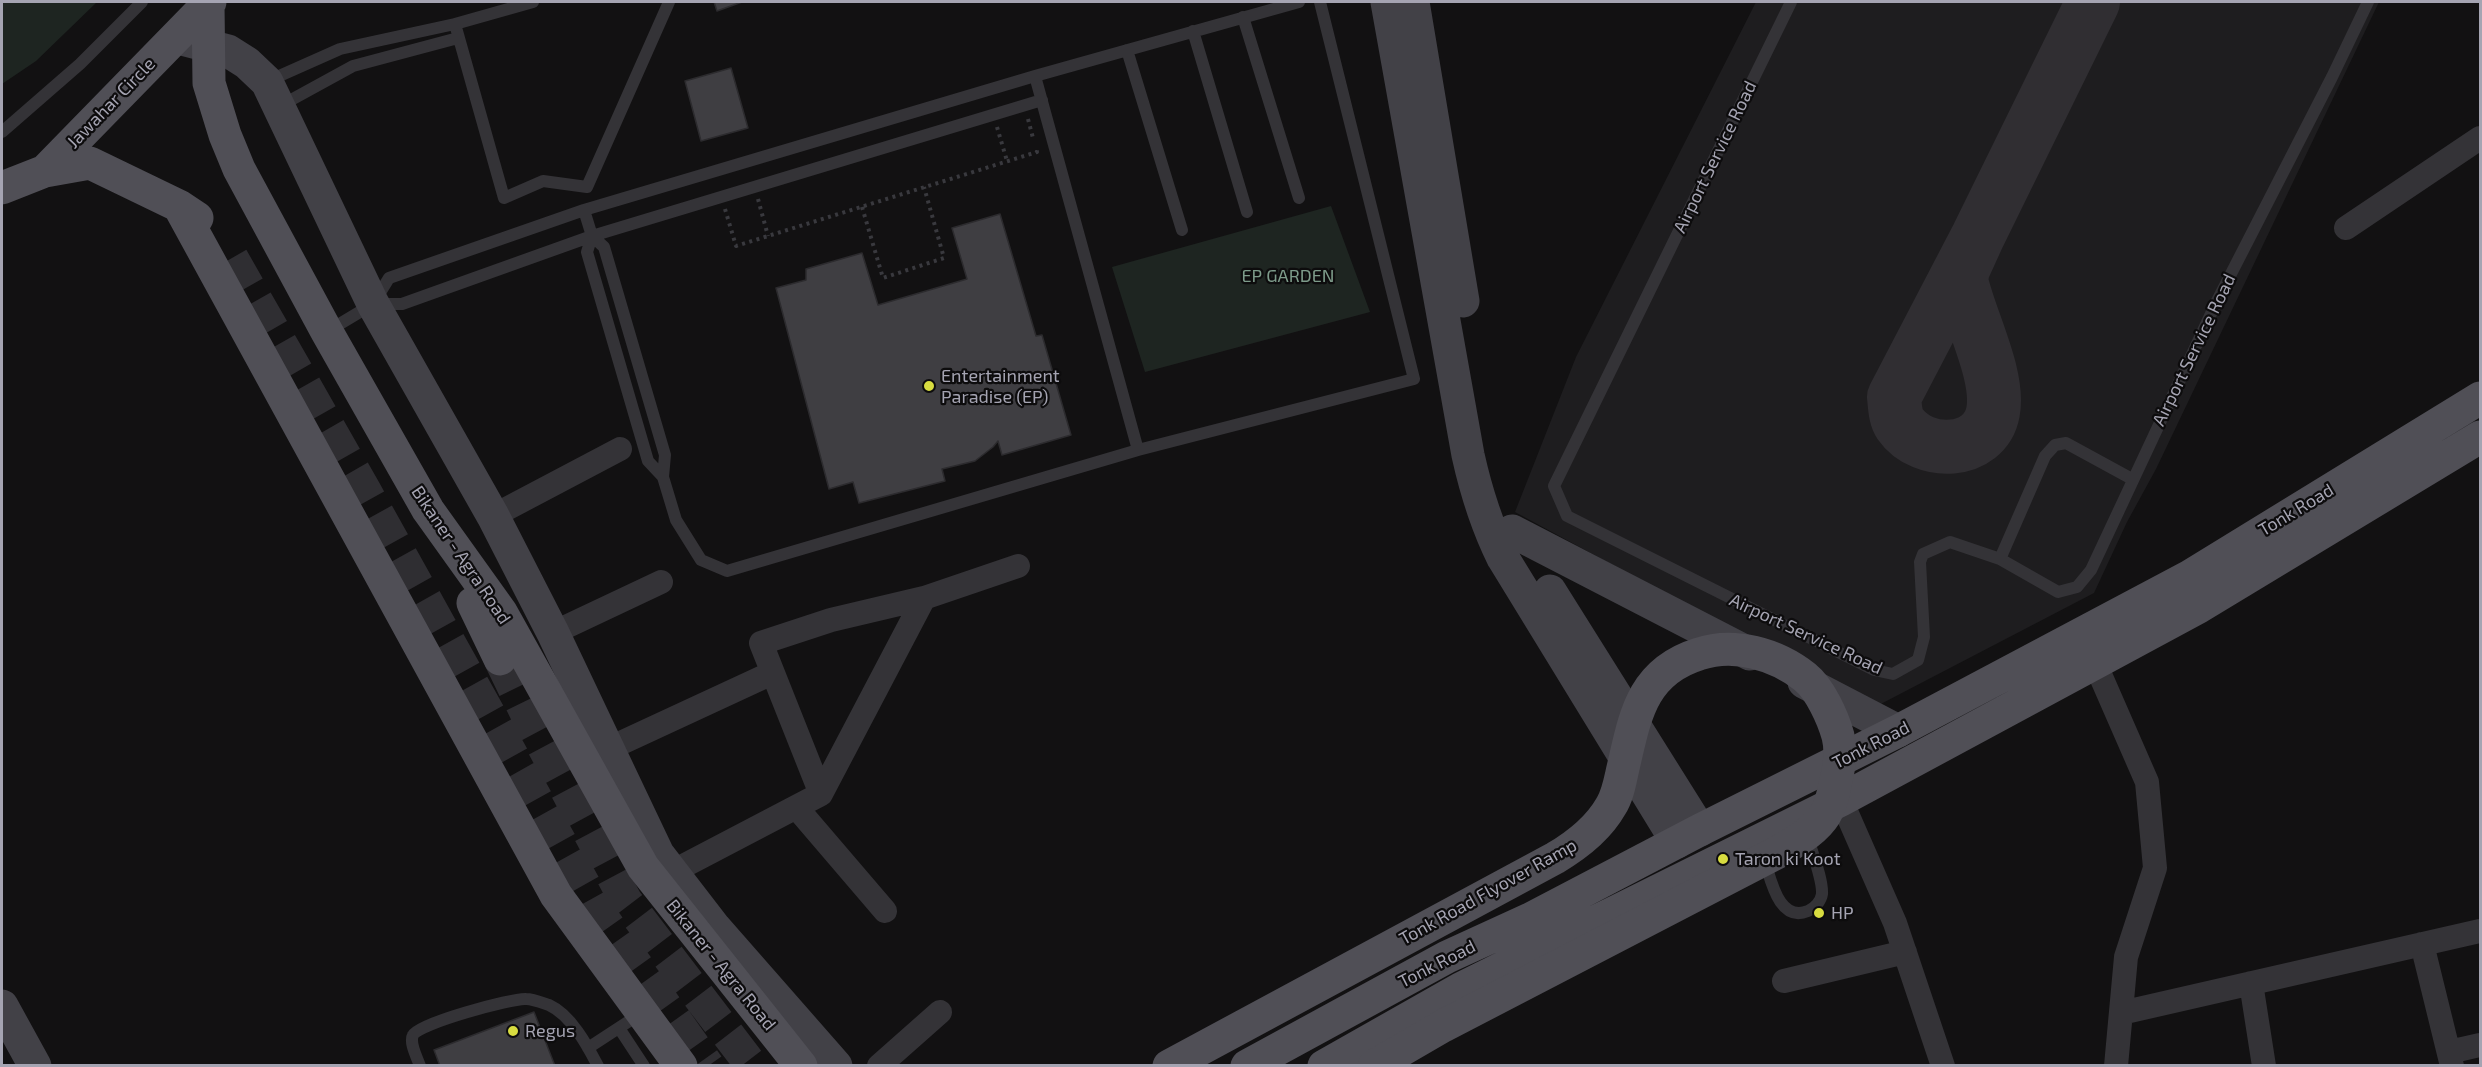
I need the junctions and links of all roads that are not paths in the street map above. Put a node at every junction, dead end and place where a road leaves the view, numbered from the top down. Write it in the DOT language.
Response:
graph roads {
  1 [pos="142,2"];
  2 [pos="533,2"];
  3 [pos="669,2"];
  4 [pos="1299,2"];
  5 [pos="1320,2"];
  6 [pos="1387,2"];
  7 [pos="1413,2"];
  8 [pos="1791,2"];
  9 [pos="2368,2"];
  10 [pos="209,3"];
  11 [pos="492,7"];
  12 [pos="1243,17"];
  13 [pos="455,24"];
  14 [pos="1194,31"];
  15 [pos="176,37"];
  16 [pos="458,38"];
  17 [pos="209,48"];
  18 [pos="1127,50"];
  19 [pos="1035,76"];
  20 [pos="273,94"];
  21 [pos="1042,100"];
  22 [pos="2,132"];
  23 [pos="2481,138"];
  24 [pos="45,171"];
  25 [pos="2,188"];
  26 [pos="1299,198"];
  27 [pos="179,206"];
  28 [pos="584,210"];
  29 [pos="1247,212"];
  30 [pos="2346,228"];
  31 [pos="1182,230"];
  32 [pos="592,236"];
  33 [pos="232,258"];
  34 [pos="373,304"];
  35 [pos="327,332"];
  36 [pos="2481,398"];
  37 [pos="2481,437"];
  38 [pos="620,449"];
  39 [pos="1138,450"];
  40 [pos="663,477"];
  41 [pos="2132,479"];
  42 [pos="428,510"];
  43 [pos="493,516"];
  44 [pos="1512,531"];
  45 [pos="2000,559"];
  46 [pos="1018,566"];
  47 [pos="661,582"];
  48 [pos="924,598"];
  49 [pos="553,633"];
  50 [pos="500,659"];
  51 [pos="2096,663"];
  52 [pos="772,673"];
  53 [pos="1898,731"];
  54 [pos="608,749"];
  55 [pos="821,794"];
  56 [pos="1841,800"];
  57 [pos="796,807"];
  58 [pos="1802,819"];
  59 [pos="1689,836"];
  60 [pos="1758,842"];
  61 [pos="672,872"];
  62 [pos="885,911"];
  63 [pos="2481,931"];
  64 [pos="2422,944"];
  65 [pos="1905,952"];
  66 [pos="1784,981"];
  67 [pos="2251,983"];
  68 [pos="2,1006"];
  69 [pos="940,1012"];
  70 [pos="2121,1013"];
  71 [pos="630,1020"];
  72 [pos="2481,1045"];
  73 [pos="588,1048"];
  74 [pos="2450,1059"];
  75 [pos="35,1065"];
  76 [pos="420,1065"];
  77 [pos="598,1065"];
  78 [pos="644,1065"];
  79 [pos="681,1065"];
  80 [pos="801,1065"];
  81 [pos="836,1065"];
  82 [pos="879,1065"];
  83 [pos="1169,1065"];
  84 [pos="1247,1065"];
  85 [pos="1324,1065"];
  86 [pos="1374,1065"];
  87 [pos="1943,1065"];
  88 [pos="2116,1065"];
  89 [pos="2264,1065"];
  1 -- 22 [label="lane"];
  2 -- 11 [label="lane"];
  3 -- 16 [label="lane"];
  4 -- 12 [label="lane"];
  5 -- 39 [label="lane"];
  6 -- 59 [label="street"];
  7 -- 44 [label="street"];
  8 -- 45 [label="lane, Airport Service Road"];
  9 -- 41 [label="lane, Airport Service Road"];
  10 -- 15 [label="main road, Jawahar Circle"];
  10 -- 17 [label="main road, Bikaner - Agra Road"];
  11 -- 13 [label="lane"];
  12 -- 14 [label="lane"];
  12 -- 26 [label="lane"];
  13 -- 16 [label="lane"];
  13 -- 20 [label="lane"];
  14 -- 18 [label="lane"];
  14 -- 29 [label="lane"];
  15 -- 17 [label="street"];
  15 -- 24 [label="main road, Jawahar Circle"];
  16 -- 20 [label="lane"];
  17 -- 20 [label="street"];
  17 -- 35 [label="main road, Bikaner - Agra Road"];
  18 -- 19 [label="lane"];
  18 -- 31 [label="lane"];
  19 -- 21 [label="lane"];
  19 -- 28 [label="lane"];
  20 -- 34 [label="street"];
  21 -- 32 [label="lane"];
  21 -- 39 [label="lane"];
  23 -- 30 [label="street"];
  24 -- 25 [label="main road, Jawahar Circle"];
  24 -- 27 [label="main road"];
  27 -- 33 [label="main road"];
  27 -- 71 [label="main road"];
  28 -- 32 [label="lane"];
  28 -- 34 [label="lane"];
  32 -- 34 [label="lane"];
  32 -- 40 [label="lane"];
  32 -- 40 [label="lane"];
  34 -- 35 [label="lane"];
  34 -- 43 [label="street"];
  35 -- 42 [label="main road, Bikaner - Agra Road"];
  36 -- 53 [label="main road, Tonk Road"];
  37 -- 51 [label="main road, Tonk Road"];
  38 -- 43 [label="street"];
  39 -- 40 [label="lane"];
  41 -- 45 [label="lane, Airport Service Road"];
  41 -- 45 [label="lane"];
  42 -- 50 [label="main road"];
  42 -- 80 [label="main road, Bikaner - Agra Road"];
  43 -- 49 [label="street"];
  44 -- 53 [label="street"];
  44 -- 59 [label="street"];
  46 -- 48 [label="street"];
  47 -- 49 [label="street"];
  48 -- 52 [label="street"];
  48 -- 55 [label="street"];
  49 -- 54 [label="street"];
  51 -- 56 [label="main road, Tonk Road"];
  51 -- 70 [label="street"];
  52 -- 54 [label="street"];
  52 -- 55 [label="street"];
  53 -- 59 [label="main road, Tonk Road"];
  54 -- 61 [label="street"];
  55 -- 57 [label="street"];
  56 -- 58 [label="main road, Tonk Road"];
  56 -- 65 [label="street"];
  57 -- 61 [label="street"];
  57 -- 62 [label="street"];
  58 -- 60 [label="main road, Tonk Road"];
  58 -- 60 [label="lane"];
  59 -- 84 [label="main road, Tonk Road"];
  60 -- 85 [label="main road, Tonk Road"];
  61 -- 81 [label="street"];
  63 -- 64 [label="street"];
  64 -- 67 [label="street"];
  64 -- 74 [label="street"];
  65 -- 66 [label="street"];
  65 -- 87 [label="street"];
  67 -- 70 [label="street"];
  67 -- 89 [label="street"];
  68 -- 75 [label="street"];
  69 -- 82 [label="street"];
  70 -- 88 [label="street"];
  71 -- 73 [label="lane"];
  71 -- 78 [label="lane"];
  71 -- 79 [label="main road"];
  72 -- 74 [label="street"];
  73 -- 76 [label="lane"];
  73 -- 77 [label="lane"];
  83 -- 86 [label="main road, Tonk Road Flyover Ramp, bridge"];
}
